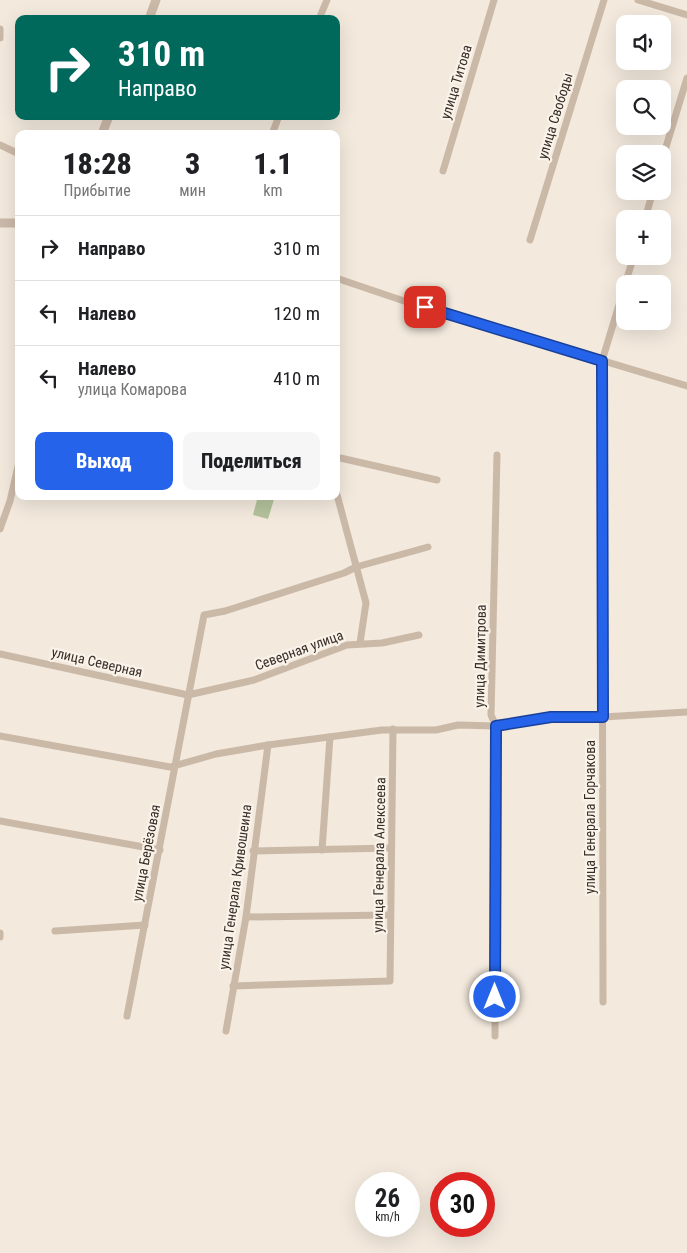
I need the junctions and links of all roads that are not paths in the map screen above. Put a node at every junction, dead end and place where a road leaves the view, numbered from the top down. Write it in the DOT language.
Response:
graph roads {
  1 [pos="156,0"];
  2 [pos="327,0"];
  3 [pos="494,0"];
  4 [pos="604,0"];
  5 [pos="638,0"];
  6 [pos="150,15"];
  7 [pos="321,15"];
  8 [pos="687,15"];
  9 [pos="0,29"];
  10 [pos="0,38"];
  11 [pos="687,78"];
  12 [pos="0,145"];
  13 [pos="667,145"];
  14 [pos="15,152"];
  15 [pos="443,171"];
  16 [pos="0,223"];
  17 [pos="15,223"];
  18 [pos="530,240"];
  19 [pos="340,279"];
  20 [pos="616,314"];
  21 [pos="602,361"];
  22 [pos="687,386"];
  23 [pos="497,455"];
  24 [pos="340,458"];
  25 [pos="15,479"];
  26 [pos="437,480"];
  27 [pos="338,500"];
  28 [pos="0,529"];
  29 [pos="428,547"];
  30 [pos="356,567"];
  31 [pos="419,635"];
  32 [pos="360,643"];
  33 [pos="0,654"];
  34 [pos="188,696"];
  35 [pos="687,712"];
  36 [pos="603,717"];
  37 [pos="496,726"];
  38 [pos="393,729"];
  39 [pos="0,736"];
  40 [pos="330,737"];
  41 [pos="268,745"];
  42 [pos="176,766"];
  43 [pos="0,821"];
  44 [pos="390,848"];
  45 [pos="160,850"];
  46 [pos="322,850"];
  47 [pos="253,851"];
  48 [pos="390,916"];
  49 [pos="246,917"];
  50 [pos="145,925"];
  51 [pos="55,931"];
  52 [pos="0,932"];
  53 [pos="0,937"];
  54 [pos="233,986"];
  55 [pos="603,1002"];
  56 [pos="127,1016"];
  57 [pos="226,1032"];
  58 [pos="495,1036"];
  1 -- 6 [label="street"];
  2 -- 7 [label="street"];
  3 -- 15 [label="street, улица Титова"];
  4 -- 18 [label="street, улица Свободы"];
  5 -- 8 [label="street"];
  9 -- 10 [label="street"];
  11 -- 13 [label="street"];
  12 -- 14 [label="street"];
  16 -- 17 [label="street"];
  19 -- 21 [label="street"];
  20 -- 21 [label="street"];
  21 -- 22 [label="street"];
  21 -- 36 [label="street, улица Генерала Горчакова"];
  23 -- 37 [label="street, улица Димитрова"];
  24 -- 26 [label="street"];
  25 -- 28 [label="street"];
  27 -- 30 [label="street"];
  29 -- 30 [label="street"];
  30 -- 32 [label="street"];
  30 -- 34 [label="street, улица Берёзовая"];
  31 -- 32 [label="street, Северная улица"];
  32 -- 34 [label="street, Северная улица"];
  33 -- 34 [label="street, улица Северная"];
  34 -- 42 [label="street, улица Берёзовая"];
  35 -- 36 [label="street"];
  36 -- 37 [label="street"];
  36 -- 55 [label="street, улица Генерала Горчакова"];
  37 -- 38 [label="street"];
  37 -- 58 [label="street, улица Димитрова"];
  38 -- 40 [label="street"];
  38 -- 44 [label="street, улица Генерала Алексеева"];
  39 -- 42 [label="street"];
  40 -- 41 [label="street"];
  40 -- 46 [label="street"];
  41 -- 42 [label="street"];
  41 -- 47 [label="street, улица Генерала Кривошеина"];
  42 -- 45 [label="street, улица Берёзовая"];
  43 -- 45 [label="street"];
  44 -- 46 [label="street"];
  44 -- 48 [label="street, улица Генерала Алексеева"];
  45 -- 50 [label="street, улица Берёзовая"];
  46 -- 47 [label="street"];
  47 -- 49 [label="street, улица Генерала Кривошеина"];
  48 -- 49 [label="street"];
  48 -- 54 [label="street, улица Генерала Алексеева"];
  49 -- 54 [label="street, улица Генерала Кривошеина"];
  50 -- 51 [label="street"];
  50 -- 56 [label="street, улица Берёзовая"];
  52 -- 53 [label="street"];
  54 -- 57 [label="street, улица Генерала Кривошеина"];
}
